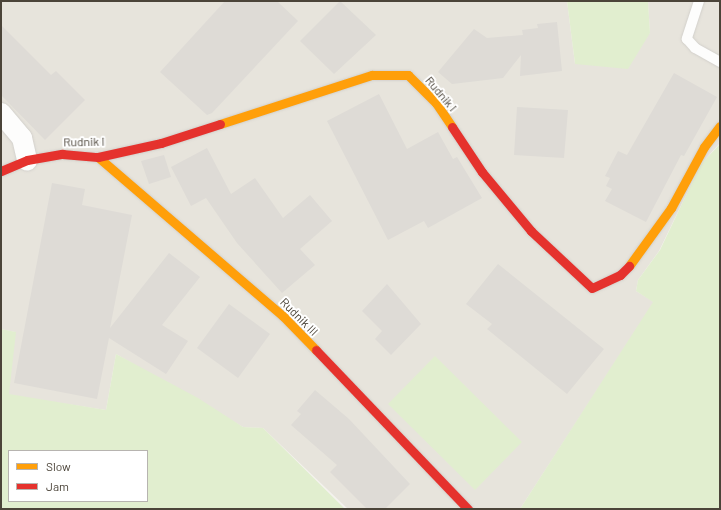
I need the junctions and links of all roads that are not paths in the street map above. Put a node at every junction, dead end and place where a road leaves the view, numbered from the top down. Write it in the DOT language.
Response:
graph roads {
  1 [pos="699,1"];
  2 [pos="720,62"];
  3 [pos="1,113"];
  4 [pos="720,126"];
  5 [pos="98,157"];
  6 [pos="27,160"];
  7 [pos="1,170"];
  8 [pos="468,509"];
  1 -- 2 [label="lane"];
  3 -- 6 [label="street"];
  4 -- 5 [label="street, Rudnik I"];
  5 -- 6 [label="street, Rudnik I"];
  5 -- 8 [label="street, Rudnik III"];
  6 -- 7 [label="street, Rudnik I"];
}
